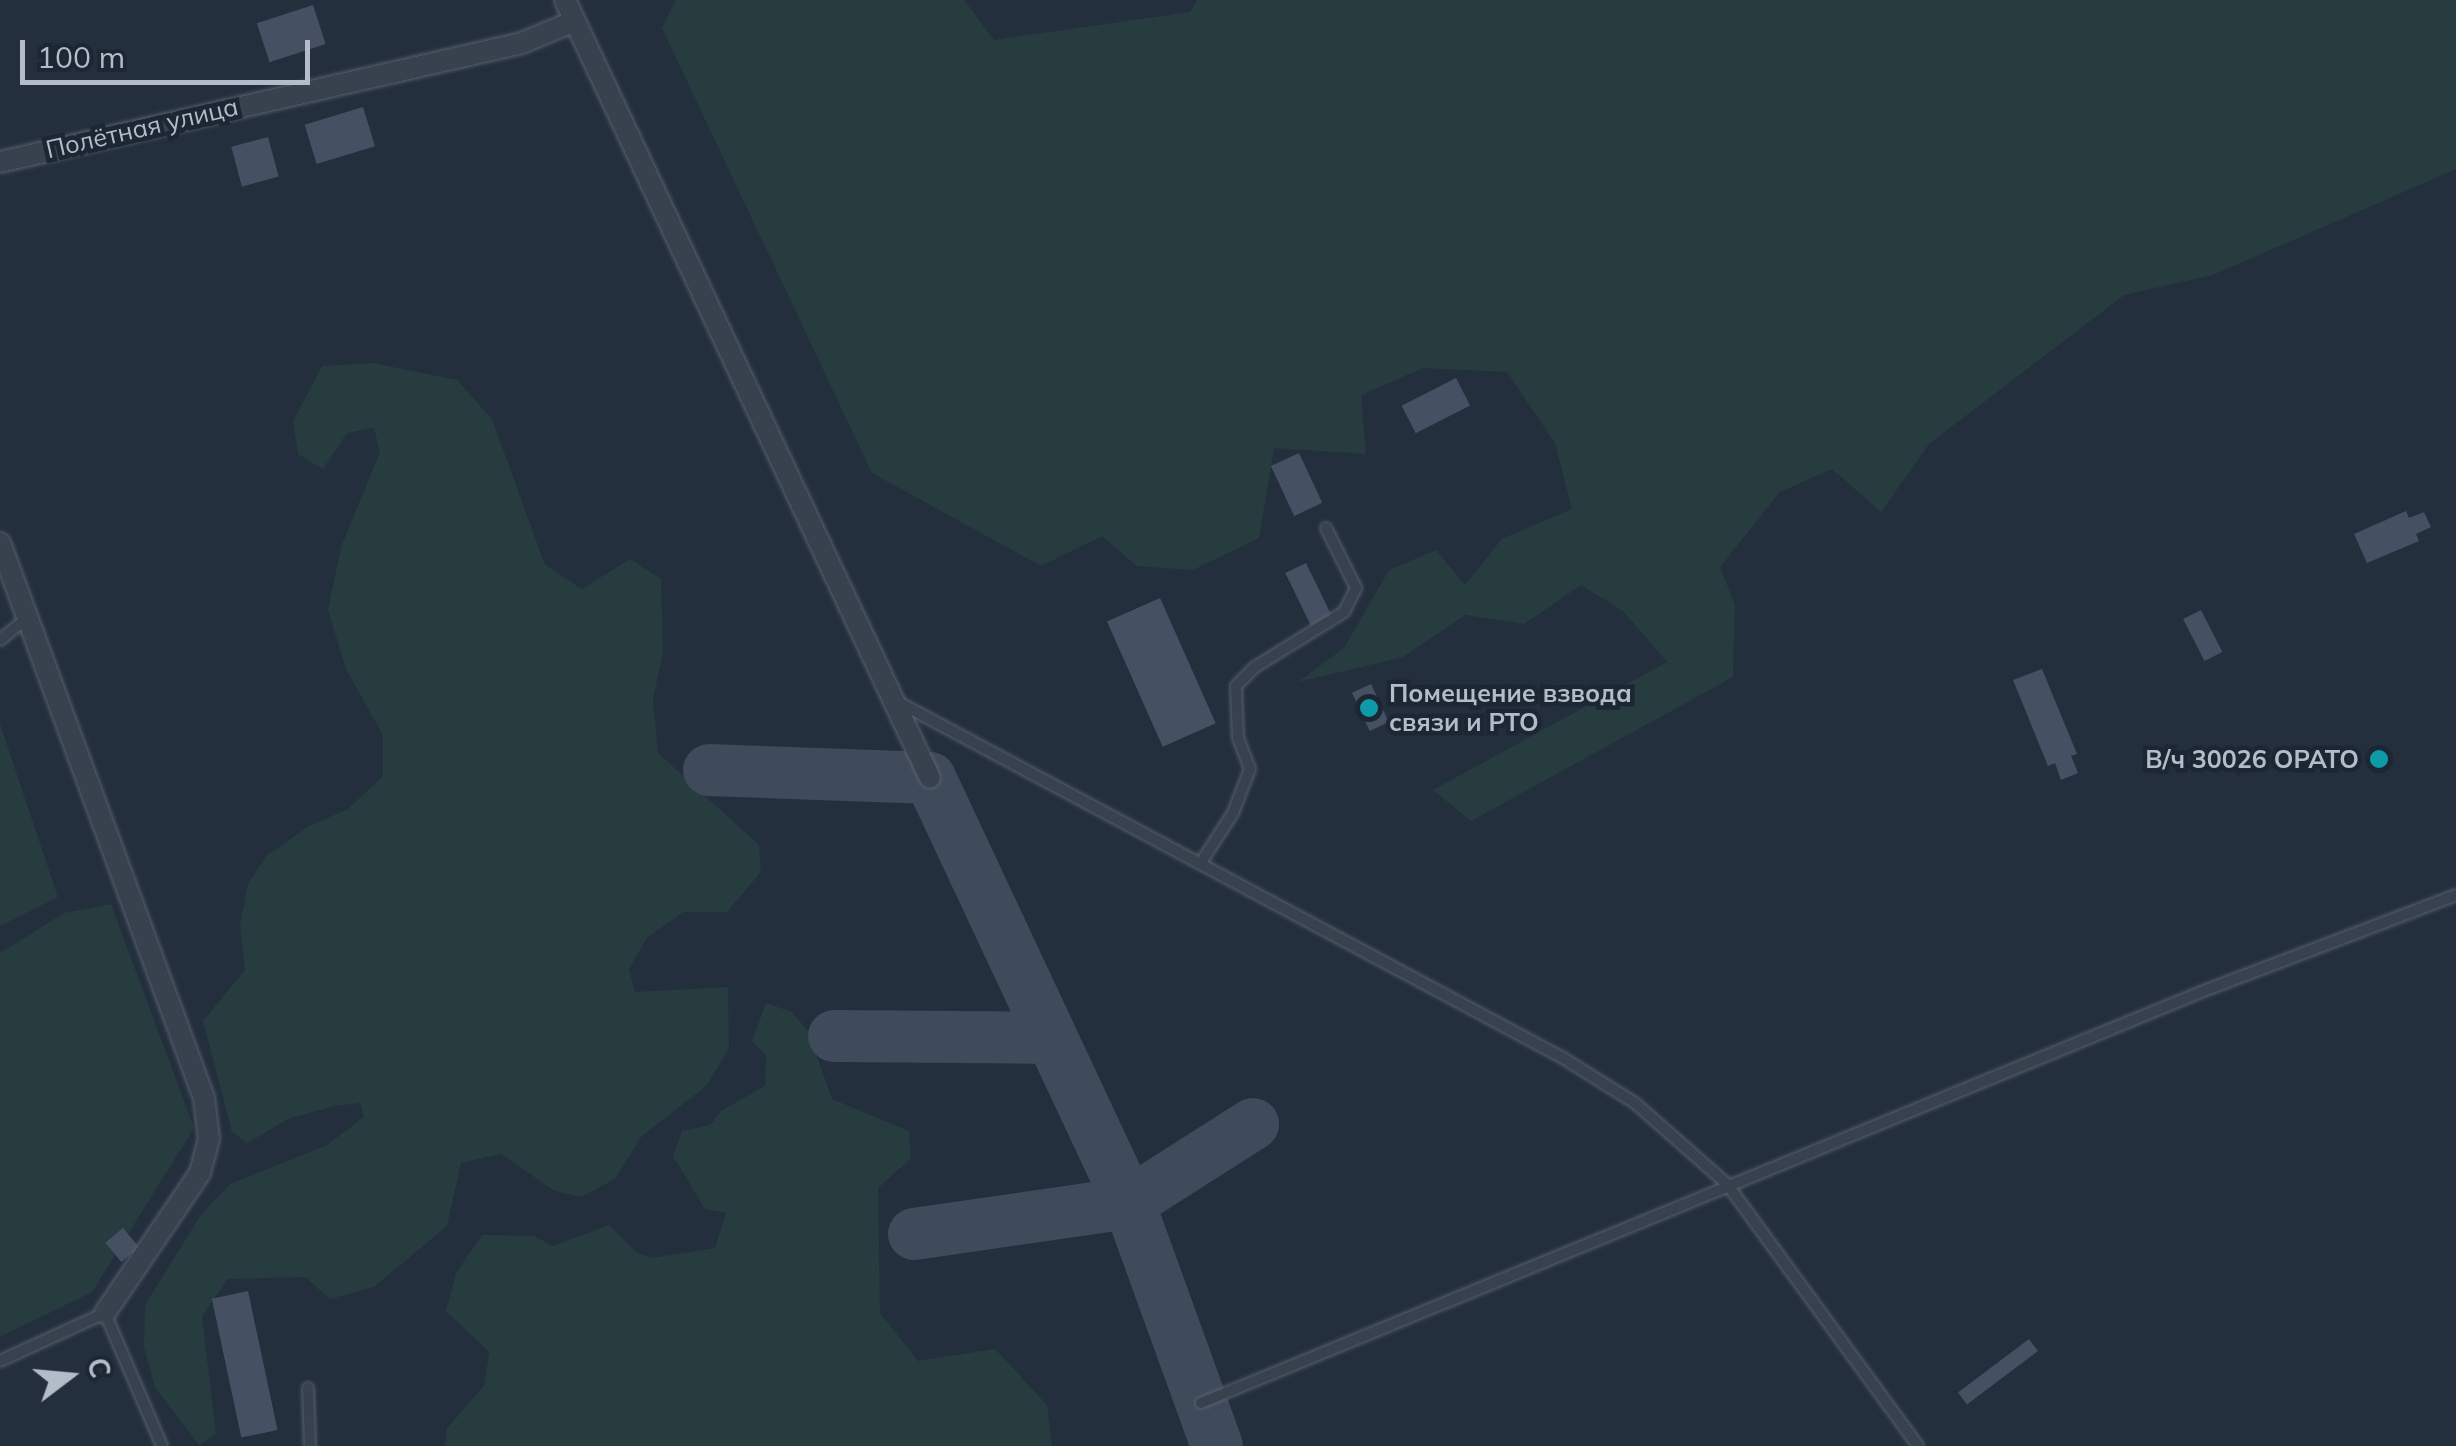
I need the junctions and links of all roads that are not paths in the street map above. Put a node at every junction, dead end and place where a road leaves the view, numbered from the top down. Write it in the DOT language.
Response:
graph roads {
  1 [pos="566,0"];
  2 [pos="575,21"];
  3 [pos="0,162"];
  4 [pos="1326,528"];
  5 [pos="0,543"];
  6 [pos="29,617"];
  7 [pos="0,640"];
  8 [pos="893,699"];
  9 [pos="930,778"];
  10 [pos="1200,864"];
  11 [pos="2456,895"];
  12 [pos="1726,1184"];
  13 [pos="105,1313"];
  14 [pos="0,1361"];
  15 [pos="308,1388"];
  16 [pos="1201,1403"];
  17 [pos="162,1446"];
  18 [pos="310,1446"];
  19 [pos="1918,1446"];
  1 -- 2 [label="street"];
  2 -- 3 [label="street, Полётная улица"];
  2 -- 8 [label="street"];
  4 -- 10 [label="lane"];
  5 -- 6 [label="street"];
  6 -- 7 [label="lane"];
  6 -- 13 [label="street"];
  8 -- 9 [label="street"];
  8 -- 10 [label="lane"];
  10 -- 12 [label="lane"];
  11 -- 12 [label="lane"];
  12 -- 16 [label="lane"];
  12 -- 19 [label="lane"];
  13 -- 14 [label="lane"];
  13 -- 17 [label="lane"];
  15 -- 18 [label="lane"];
}
